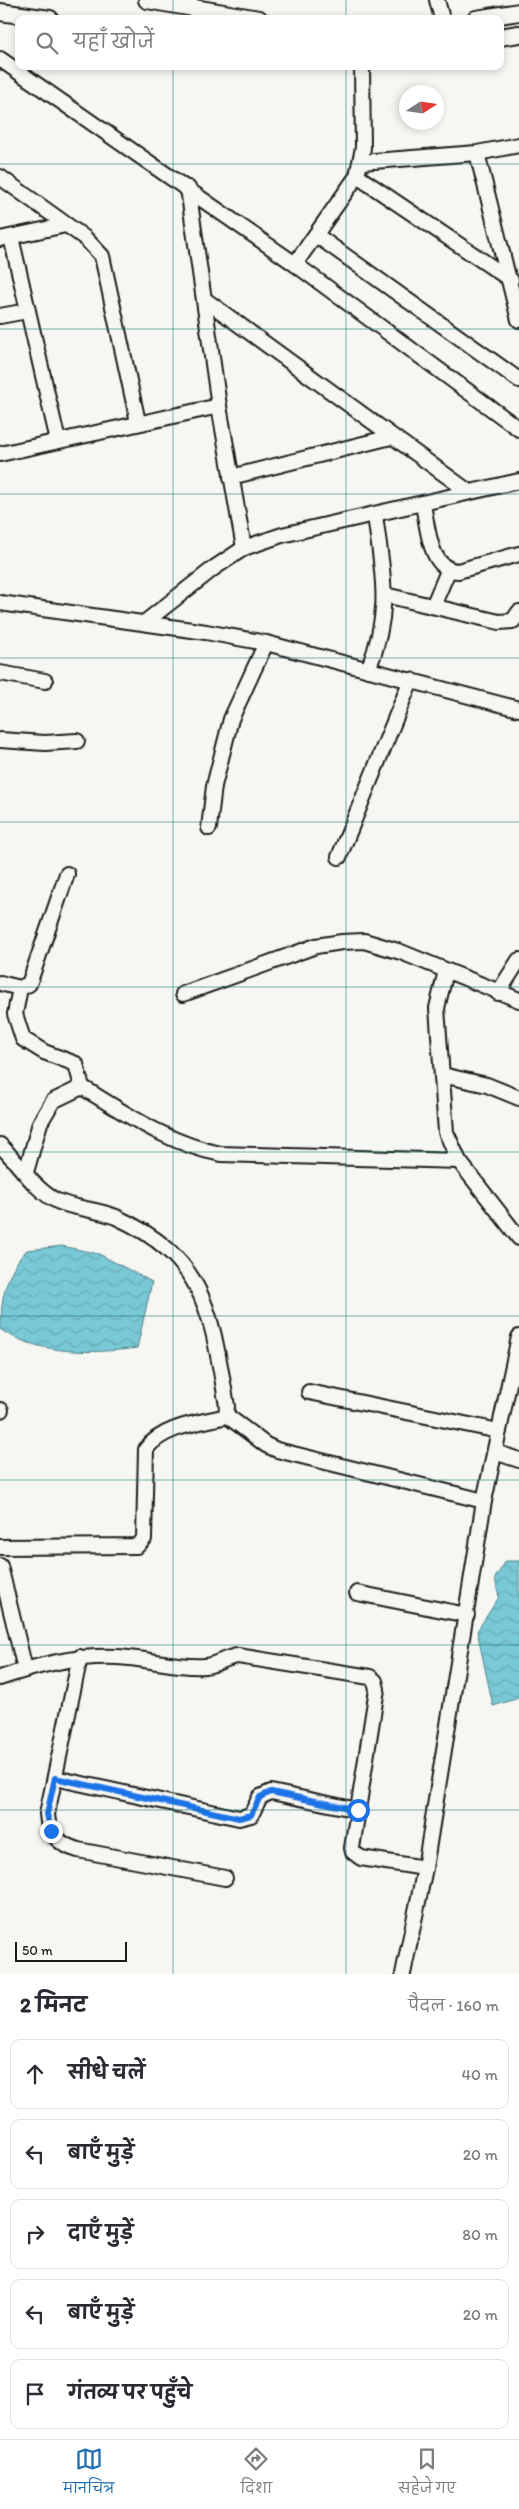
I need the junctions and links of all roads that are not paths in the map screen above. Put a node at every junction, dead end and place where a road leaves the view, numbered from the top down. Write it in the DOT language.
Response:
graph roads {
  1 [pos="147,0"];
  2 [pos="438,0"];
  3 [pos="0,12"];
  4 [pos="519,12"];
  5 [pos="21,15"];
  6 [pos="235,15"];
  7 [pos="441,15"];
  8 [pos="501,15"];
  9 [pos="519,34"];
  10 [pos="504,36"];
  11 [pos="0,59"];
  12 [pos="15,69"];
  13 [pos="16,70"];
  14 [pos="362,70"];
  15 [pos="519,145"];
  16 [pos="476,153"];
  17 [pos="361,162"];
  18 [pos="0,176"];
  19 [pos="357,176"];
  20 [pos="188,188"];
  21 [pos="66,225"];
  22 [pos="316,235"];
  23 [pos="5,238"];
  24 [pos="295,264"];
  25 [pos="510,280"];
  26 [pos="204,299"];
  27 [pos="27,311"];
  28 [pos="0,316"];
  29 [pos="519,320"];
  30 [pos="519,380"];
  31 [pos="219,406"];
  32 [pos="519,412"];
  33 [pos="138,422"];
  34 [pos="517,427"];
  35 [pos="391,437"];
  36 [pos="58,440"];
  37 [pos="0,454"];
  38 [pos="231,477"];
  39 [pos="519,481"];
  40 [pos="469,492"];
  41 [pos="423,505"];
  42 [pos="375,515"];
  43 [pos="244,548"];
  44 [pos="519,554"];
  45 [pos="448,571"];
  46 [pos="385,595"];
  47 [pos="0,603"];
  48 [pos="433,606"];
  49 [pos="519,612"];
  50 [pos="144,623"];
  51 [pos="266,643"];
  52 [pos="368,670"];
  53 [pos="0,673"];
  54 [pos="411,680"];
  55 [pos="46,681"];
  56 [pos="519,708"];
  57 [pos="0,740"];
  58 [pos="77,741"];
  59 [pos="209,828"];
  60 [pos="339,857"];
  61 [pos="67,874"];
  62 [pos="519,960"];
  63 [pos="446,971"];
  64 [pos="0,983"];
  65 [pos="20,988"];
  66 [pos="498,993"];
  67 [pos="183,994"];
  68 [pos="519,1000"];
  69 [pos="442,1075"];
  70 [pos="82,1087"];
  71 [pos="519,1098"];
  72 [pos="0,1145"];
  73 [pos="459,1161"];
  74 [pos="26,1172"];
  75 [pos="519,1238"];
  76 [pos="519,1337"];
  77 [pos="309,1392"];
  78 [pos="226,1415"];
  79 [pos="498,1431"];
  80 [pos="495,1452"];
  81 [pos="519,1460"];
  82 [pos="484,1501"];
  83 [pos="0,1547"];
  84 [pos="0,1566"];
  85 [pos="357,1594"];
  86 [pos="467,1615"];
  87 [pos="80,1658"];
  88 [pos="25,1669"];
  89 [pos="0,1678"];
  90 [pos="55,1778"];
  91 [pos="358,1810"];
  92 [pos="425,1868"];
  93 [pos="226,1878"];
  94 [pos="403,1974"];
  1 -- 6 [label="street"];
  2 -- 7 [label="street"];
  3 -- 5 [label="street"];
  4 -- 8 [label="street"];
  9 -- 10 [label="street"];
  11 -- 12 [label="street"];
  13 -- 20 [label="street"];
  14 -- 17 [label="street"];
  15 -- 16 [label="street"];
  16 -- 17 [label="street"];
  16 -- 25 [label="street"];
  17 -- 19 [label="street"];
  18 -- 21 [label="street"];
  19 -- 22 [label="street"];
  19 -- 25 [label="street"];
  20 -- 24 [label="street"];
  20 -- 26 [label="street"];
  21 -- 23 [label="street"];
  21 -- 33 [label="street"];
  22 -- 24 [label="street"];
  22 -- 30 [label="street"];
  23 -- 27 [label="street"];
  24 -- 34 [label="street"];
  25 -- 29 [label="street"];
  26 -- 31 [label="street"];
  26 -- 35 [label="street"];
  27 -- 28 [label="street"];
  27 -- 36 [label="street"];
  31 -- 33 [label="street"];
  31 -- 38 [label="street"];
  32 -- 34 [label="street"];
  33 -- 36 [label="street"];
  35 -- 38 [label="street"];
  35 -- 40 [label="street"];
  36 -- 37 [label="street"];
  38 -- 43 [label="street"];
  39 -- 40 [label="street"];
  40 -- 41 [label="street"];
  41 -- 42 [label="street"];
  41 -- 45 [label="street"];
  42 -- 43 [label="street"];
  42 -- 46 [label="street"];
  43 -- 50 [label="street"];
  44 -- 45 [label="street"];
  45 -- 48 [label="street"];
  46 -- 48 [label="street"];
  46 -- 52 [label="street"];
  47 -- 50 [label="street"];
  48 -- 49 [label="street"];
  50 -- 51 [label="street"];
  51 -- 52 [label="street"];
  51 -- 59 [label="street"];
  52 -- 54 [label="street"];
  53 -- 55 [label="street"];
  54 -- 56 [label="street"];
  54 -- 60 [label="street"];
  57 -- 58 [label="street"];
  61 -- 65 [label="street"];
  62 -- 66 [label="street"];
  63 -- 66 [label="street"];
  63 -- 67 [label="street"];
  63 -- 69 [label="street"];
  64 -- 65 [label="street"];
  65 -- 70 [label="street"];
  66 -- 68 [label="street"];
  69 -- 71 [label="street"];
  69 -- 73 [label="street"];
  70 -- 73 [label="street"];
  70 -- 74 [label="street"];
  72 -- 74 [label="street"];
  73 -- 75 [label="street"];
  74 -- 78 [label="street"];
  76 -- 79 [label="street"];
  77 -- 79 [label="street"];
  78 -- 82 [label="street"];
  78 -- 83 [label="street"];
  79 -- 80 [label="street"];
  80 -- 81 [label="street"];
  80 -- 82 [label="street"];
  82 -- 86 [label="street"];
  84 -- 88 [label="street"];
  85 -- 86 [label="street"];
  86 -- 92 [label="street"];
  87 -- 88 [label="street"];
  87 -- 90 [label="street"];
  87 -- 91 [label="street"];
  88 -- 89 [label="street"];
  90 -- 91 [label="street"];
  90 -- 93 [label="street"];
  91 -- 92 [label="street"];
  92 -- 94 [label="street"];
}
